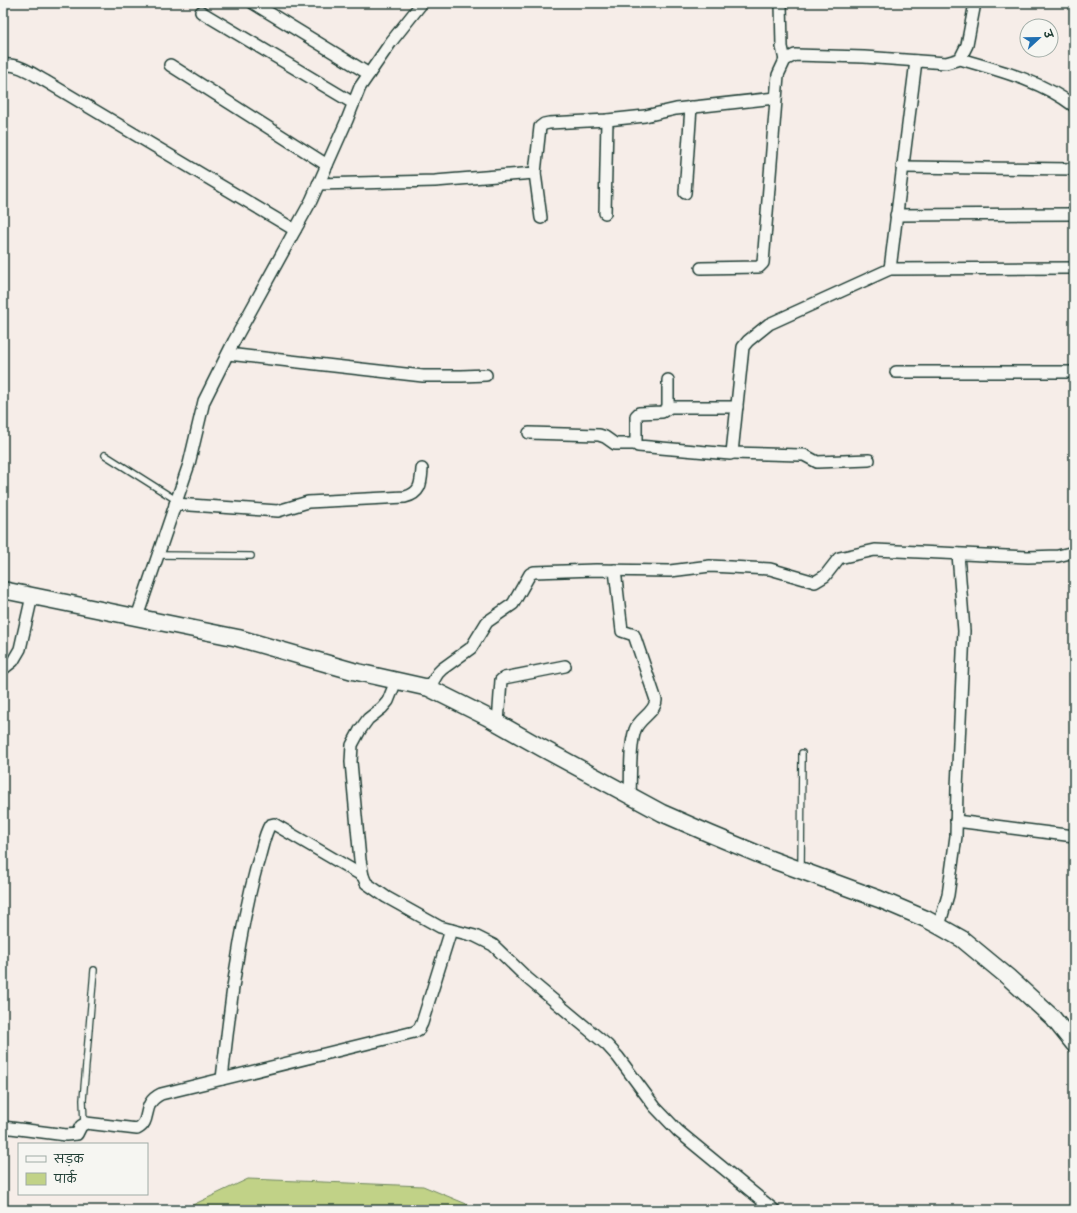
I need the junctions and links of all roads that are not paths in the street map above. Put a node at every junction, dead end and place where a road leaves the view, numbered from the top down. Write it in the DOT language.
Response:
graph roads {
  1 [pos="253,3"];
  2 [pos="422,3"];
  3 [pos="781,3"];
  4 [pos="975,3"];
  5 [pos="201,12"];
  6 [pos="960,59"];
  7 [pos="785,60"];
  8 [pos="916,61"];
  9 [pos="3,65"];
  10 [pos="170,66"];
  11 [pos="370,74"];
  12 [pos="776,98"];
  13 [pos="353,103"];
  14 [pos="1074,106"];
  15 [pos="691,107"];
  16 [pos="607,120"];
  17 [pos="327,165"];
  18 [pos="902,167"];
  19 [pos="1074,169"];
  20 [pos="535,173"];
  21 [pos="318,184"];
  22 [pos="685,193"];
  23 [pos="605,213"];
  24 [pos="1074,214"];
  25 [pos="896,215"];
  26 [pos="541,218"];
  27 [pos="295,230"];
  28 [pos="701,268"];
  29 [pos="1074,268"];
  30 [pos="890,269"];
  31 [pos="228,354"];
  32 [pos="896,372"];
  33 [pos="1074,372"];
  34 [pos="486,374"];
  35 [pos="668,380"];
  36 [pos="668,407"];
  37 [pos="737,407"];
  38 [pos="529,433"];
  39 [pos="636,444"];
  40 [pos="732,452"];
  41 [pos="104,455"];
  42 [pos="869,460"];
  43 [pos="422,469"];
  44 [pos="176,502"];
  45 [pos="1074,552"];
  46 [pos="958,554"];
  47 [pos="158,555"];
  48 [pos="251,556"];
  49 [pos="615,570"];
  50 [pos="3,590"];
  51 [pos="32,596"];
  52 [pos="136,617"];
  53 [pos="565,666"];
  54 [pos="3,669"];
  55 [pos="396,681"];
  56 [pos="430,688"];
  57 [pos="498,723"];
  58 [pos="802,753"];
  59 [pos="630,796"];
  60 [pos="956,821"];
  61 [pos="1074,836"];
  62 [pos="802,870"];
  63 [pos="363,876"];
  64 [pos="939,926"];
  65 [pos="452,930"];
  66 [pos="94,970"];
  67 [pos="1074,1044"];
  68 [pos="222,1079"];
  69 [pos="84,1124"];
  70 [pos="3,1126"];
  71 [pos="774,1210"];
  1 -- 11 [label="street"];
  2 -- 11 [label="street"];
  3 -- 7 [label="street"];
  4 -- 6 [label="street"];
  5 -- 13 [label="street"];
  6 -- 8 [label="street"];
  6 -- 14 [label="street"];
  7 -- 8 [label="street"];
  7 -- 12 [label="street"];
  8 -- 18 [label="street"];
  9 -- 27 [label="street"];
  10 -- 17 [label="street"];
  11 -- 13 [label="street"];
  12 -- 15 [label="street"];
  12 -- 28 [label="street"];
  13 -- 17 [label="street"];
  15 -- 16 [label="street"];
  15 -- 22 [label="street"];
  16 -- 20 [label="street"];
  16 -- 23 [label="street"];
  17 -- 21 [label="street"];
  18 -- 19 [label="street"];
  18 -- 25 [label="street"];
  20 -- 21 [label="street"];
  20 -- 26 [label="street"];
  21 -- 27 [label="street"];
  24 -- 25 [label="street"];
  25 -- 30 [label="street"];
  27 -- 31 [label="street"];
  29 -- 30 [label="street"];
  30 -- 37 [label="street"];
  31 -- 34 [label="street"];
  31 -- 44 [label="street"];
  32 -- 33 [label="street"];
  35 -- 36 [label="street"];
  36 -- 37 [label="street"];
  36 -- 39 [label="street"];
  37 -- 40 [label="street"];
  38 -- 39 [label="street"];
  39 -- 40 [label="street"];
  40 -- 42 [label="street"];
  41 -- 44 [label="lane"];
  43 -- 44 [label="street"];
  44 -- 47 [label="street"];
  45 -- 46 [label="street"];
  46 -- 49 [label="street"];
  46 -- 60 [label="street"];
  47 -- 48 [label="lane"];
  47 -- 52 [label="street"];
  49 -- 56 [label="street"];
  49 -- 59 [label="street"];
  50 -- 51 [label="street"];
  51 -- 52 [label="street"];
  51 -- 54 [label="street"];
  52 -- 55 [label="street"];
  53 -- 57 [label="street"];
  55 -- 56 [label="street"];
  55 -- 63 [label="street"];
  56 -- 57 [label="street"];
  57 -- 59 [label="street"];
  58 -- 62 [label="lane"];
  59 -- 62 [label="street"];
  60 -- 61 [label="street"];
  60 -- 64 [label="street"];
  62 -- 64 [label="street"];
  63 -- 65 [label="street"];
  63 -- 68 [label="street"];
  64 -- 67 [label="street"];
  65 -- 68 [label="street"];
  65 -- 71 [label="street"];
  66 -- 69 [label="lane"];
  68 -- 69 [label="street"];
  69 -- 70 [label="street"];
}
